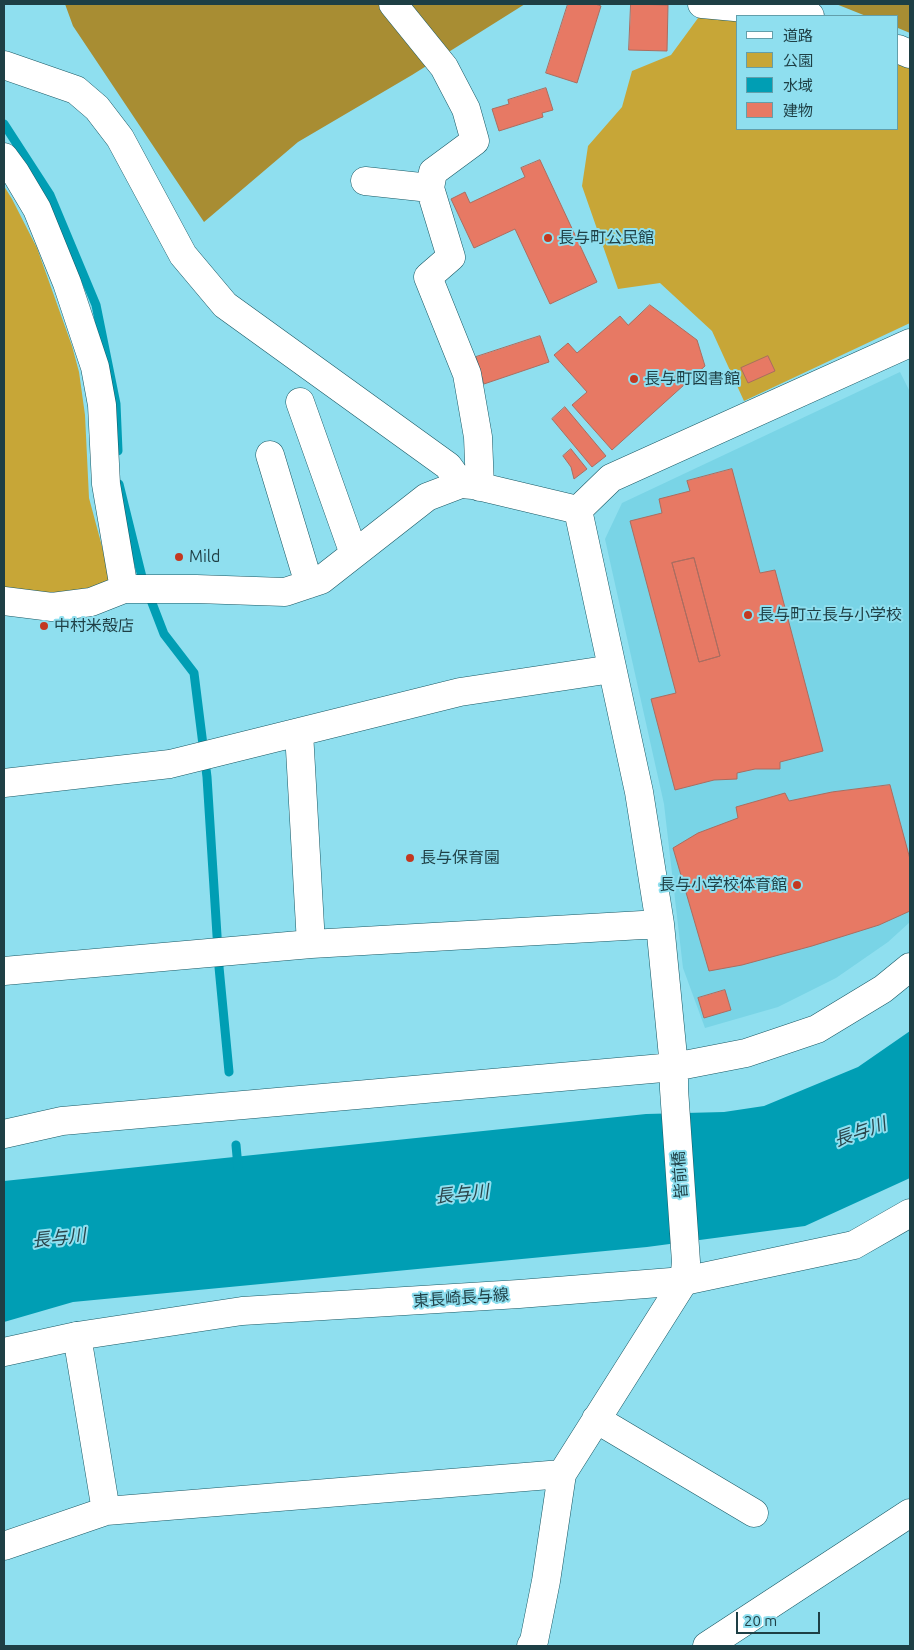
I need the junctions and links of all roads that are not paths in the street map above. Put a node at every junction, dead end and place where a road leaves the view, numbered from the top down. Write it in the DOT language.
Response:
graph roads {
  1 [pos="393,4"];
  2 [pos="702,4"];
  3 [pos="807,15"];
  4 [pos="4,65"];
  5 [pos="4,157"];
  6 [pos="364,181"];
  7 [pos="430,188"];
  8 [pos="910,343"];
  9 [pos="300,402"];
  10 [pos="270,455"];
  11 [pos="471,486"];
  12 [pos="578,510"];
  13 [pos="354,554"];
  14 [pos="309,584"];
  15 [pos="141,590"];
  16 [pos="4,601"];
  17 [pos="612,670"];
  18 [pos="299,732"];
  19 [pos="4,783"];
  20 [pos="660,924"];
  21 [pos="311,944"];
  22 [pos="910,967"];
  23 [pos="4,970"];
  24 [pos="674,1078"];
  25 [pos="4,1134"];
  26 [pos="910,1213"];
  27 [pos="685,1271"];
  28 [pos="77,1336"];
  29 [pos="4,1352"];
  30 [pos="596,1419"];
  31 [pos="562,1474"];
  32 [pos="106,1511"];
  33 [pos="754,1513"];
  34 [pos="910,1513"];
  35 [pos="4,1546"];
  36 [pos="531,1646"];
  37 [pos="707,1646"];
  1 -- 7 [label="street"];
  2 -- 3 [label="street"];
  4 -- 11 [label="street"];
  5 -- 15 [label="street"];
  6 -- 7 [label="street"];
  7 -- 11 [label="street"];
  8 -- 12 [label="street"];
  9 -- 13 [label="street"];
  10 -- 14 [label="street"];
  11 -- 12 [label="street"];
  11 -- 13 [label="street"];
  12 -- 17 [label="street, 皆前橋"];
  13 -- 14 [label="street"];
  14 -- 15 [label="street"];
  15 -- 16 [label="street"];
  17 -- 18 [label="street"];
  17 -- 20 [label="street, 皆前橋"];
  18 -- 19 [label="street"];
  18 -- 21 [label="street"];
  20 -- 21 [label="street"];
  20 -- 24 [label="street, 皆前橋"];
  21 -- 23 [label="street"];
  22 -- 24 [label="street"];
  24 -- 25 [label="street"];
  24 -- 27 [label="street, 皆前橋"];
  26 -- 27 [label="street, 東長崎長与線"];
  27 -- 28 [label="street, 東長崎長与線"];
  27 -- 30 [label="street"];
  28 -- 29 [label="street, 東長崎長与線"];
  28 -- 32 [label="street"];
  30 -- 31 [label="street"];
  30 -- 33 [label="street"];
  31 -- 32 [label="street"];
  31 -- 36 [label="street"];
  32 -- 35 [label="street"];
  34 -- 37 [label="street"];
}
